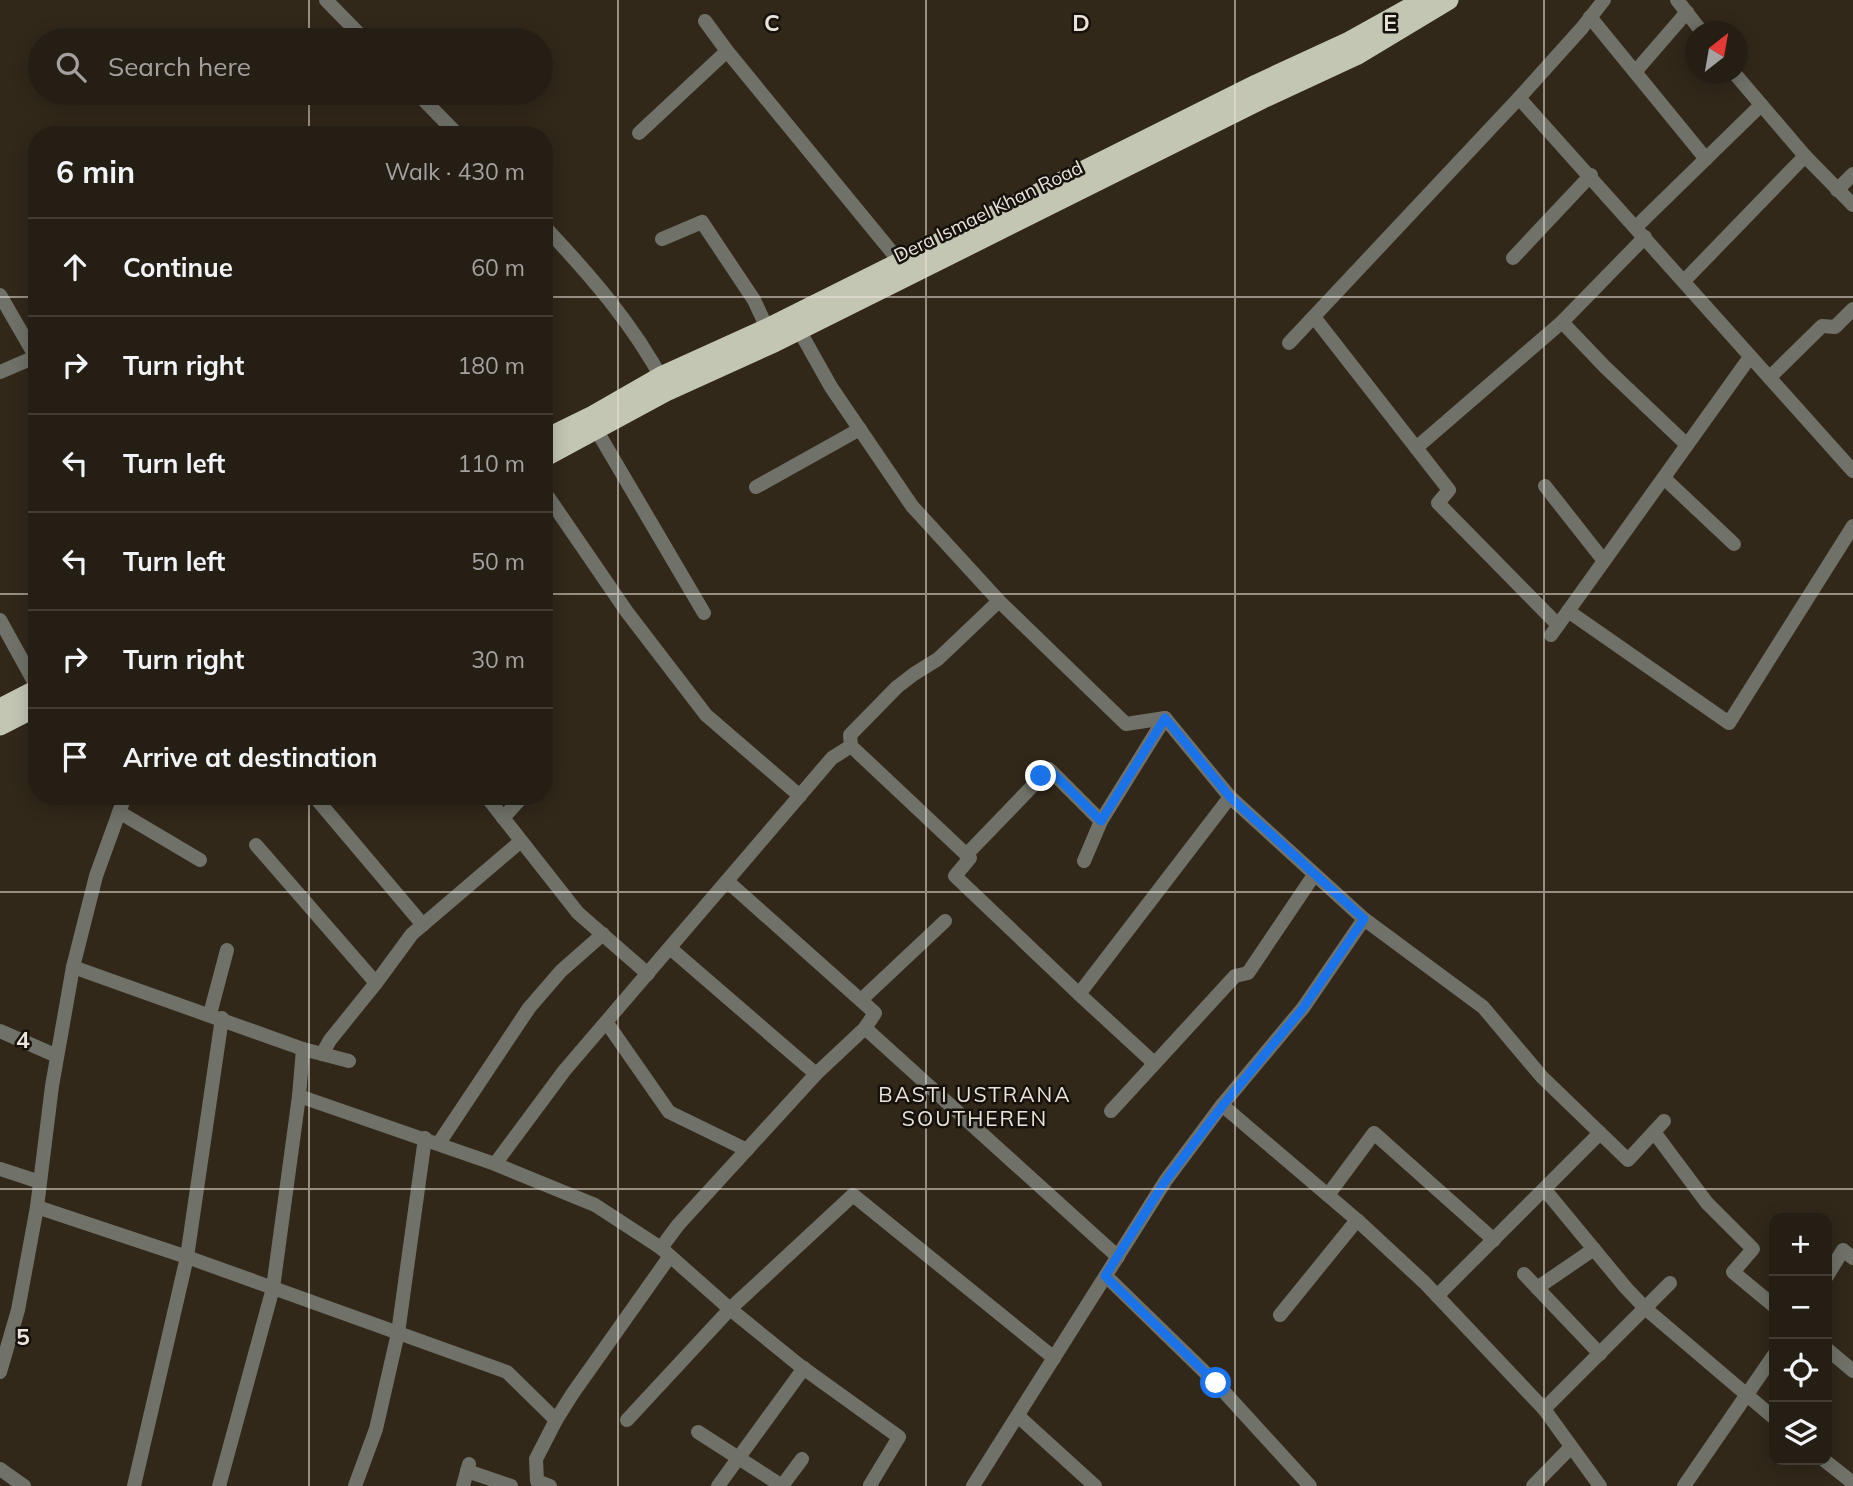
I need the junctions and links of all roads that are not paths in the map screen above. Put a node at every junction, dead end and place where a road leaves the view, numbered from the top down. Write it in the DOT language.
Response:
graph roads {
  1 [pos="326,0"];
  2 [pos="1423,0"];
  3 [pos="1450,0"];
  4 [pos="1604,0"];
  5 [pos="1677,0"];
  6 [pos="1687,12"];
  7 [pos="1590,17"];
  8 [pos="705,21"];
  9 [pos="1694,21"];
  10 [pos="353,28"];
  11 [pos="727,51"];
  12 [pos="1635,72"];
  13 [pos="1743,84"];
  14 [pos="1519,98"];
  15 [pos="429,105"];
  16 [pos="1761,105"];
  17 [pos="449,126"];
  18 [pos="639,133"];
  19 [pos="1805,156"];
  20 [pos="1706,159"];
  21 [pos="1853,174"];
  22 [pos="1591,175"];
  23 [pos="1837,190"];
  24 [pos="1853,205"];
  25 [pos="1641,232"];
  26 [pos="553,236"];
  27 [pos="662,239"];
  28 [pos="1513,258"];
  29 [pos="900,262"];
  30 [pos="1684,281"];
  31 [pos="0,295"];
  32 [pos="1853,309"];
  33 [pos="1314,317"];
  34 [pos="1562,322"];
  35 [pos="767,328"];
  36 [pos="799,330"];
  37 [pos="1289,343"];
  38 [pos="28,344"];
  39 [pos="1750,357"];
  40 [pos="28,361"];
  41 [pos="0,372"];
  42 [pos="1770,377"];
  43 [pos="664,384"];
  44 [pos="860,429"];
  45 [pos="597,431"];
  46 [pos="553,435"];
  47 [pos="1687,445"];
  48 [pos="1416,448"];
  49 [pos="553,453"];
  50 [pos="1853,471"];
  51 [pos="1664,478"];
  52 [pos="1545,486"];
  53 [pos="756,487"];
  54 [pos="553,504"];
  55 [pos="1853,526"];
  56 [pos="1734,544"];
  57 [pos="1604,561"];
  58 [pos="999,601"];
  59 [pos="1569,611"];
  60 [pos="704,613"];
  61 [pos="0,620"];
  62 [pos="28,671"];
  63 [pos="28,693"];
  64 [pos="0,708"];
  65 [pos="28,712"];
  66 [pos="1165,718"];
  67 [pos="0,726"];
  68 [pos="851,746"];
  69 [pos="800,796"];
  70 [pos="1230,797"];
  71 [pos="122,805"];
  72 [pos="322,805"];
  73 [pos="493,805"];
  74 [pos="515,805"];
  75 [pos="119,812"];
  76 [pos="503,818"];
  77 [pos="1101,821"];
  78 [pos="521,841"];
  79 [pos="256,845"];
  80 [pos="967,855"];
  81 [pos="200,860"];
  82 [pos="1083,860"];
  83 [pos="1314,875"];
  84 [pos="727,881"];
  85 [pos="1364,919"];
  86 [pos="945,921"];
  87 [pos="423,925"];
  88 [pos="603,934"];
  89 [pos="670,948"];
  90 [pos="227,950"];
  91 [pos="73,967"];
  92 [pos="648,974"];
  93 [pos="376,983"];
  94 [pos="1079,994"];
  95 [pos="861,1000"];
  96 [pos="216,1016"];
  97 [pos="607,1023"];
  98 [pos="865,1028"];
  99 [pos="0,1031"];
  100 [pos="303,1049"];
  101 [pos="322,1054"];
  102 [pos="57,1056"];
  103 [pos="349,1061"];
  104 [pos="1154,1063"];
  105 [pos="816,1074"];
  106 [pos="299,1096"];
  107 [pos="1223,1105"];
  108 [pos="1111,1111"];
  109 [pos="1664,1121"];
  110 [pos="1654,1132"];
  111 [pos="1600,1133"];
  112 [pos="425,1138"];
  113 [pos="439,1143"];
  114 [pos="747,1150"];
  115 [pos="495,1164"];
  116 [pos="0,1169"];
  117 [pos="40,1182"];
  118 [pos="1545,1190"];
  119 [pos="1328,1195"];
  120 [pos="37,1207"];
  121 [pos="1357,1220"];
  122 [pos="1494,1240"];
  123 [pos="1594,1249"];
  124 [pos="666,1252"];
  125 [pos="187,1256"];
  126 [pos="1118,1257"];
  127 [pos="1853,1258"];
  128 [pos="1832,1268"];
  129 [pos="1524,1274"];
  130 [pos="1105,1276"];
  131 [pos="1670,1283"];
  132 [pos="273,1287"];
  133 [pos="1537,1288"];
  134 [pos="1437,1296"];
  135 [pos="1769,1302"];
  136 [pos="730,1309"];
  137 [pos="1646,1309"];
  138 [pos="1280,1315"];
  139 [pos="398,1333"];
  140 [pos="1832,1353"];
  141 [pos="1600,1354"];
  142 [pos="1054,1357"];
  143 [pos="1769,1362"];
  144 [pos="804,1368"];
  145 [pos="1853,1371"];
  146 [pos="0,1372"];
  147 [pos="1745,1394"];
  148 [pos="1544,1409"];
  149 [pos="1769,1414"];
  150 [pos="1018,1416"];
  151 [pos="556,1420"];
  152 [pos="627,1420"];
  153 [pos="698,1432"];
  154 [pos="1570,1448"];
  155 [pos="739,1457"];
  156 [pos="802,1459"];
  157 [pos="1830,1465"];
  158 [pos="0,1469"];
  159 [pos="467,1474"];
  160 [pos="1853,1483"];
  161 [pos="539,1484"];
  162 [pos="24,1486"];
  163 [pos="134,1486"];
  164 [pos="219,1486"];
  165 [pos="355,1486"];
  166 [pos="511,1486"];
  167 [pos="718,1486"];
  168 [pos="782,1486"];
  169 [pos="872,1486"];
  170 [pos="974,1486"];
  171 [pos="1095,1486"];
  172 [pos="1310,1486"];
  173 [pos="1533,1486"];
  174 [pos="1601,1486"];
  175 [pos="1684,1486"];
  1 -- 10 [label="street"];
  2 -- 29 [label="highway, Dera Ismael Khan Road"];
  3 -- 36 [label="highway, Dera Ismael Khan Road"];
  4 -- 7 [label="street"];
  5 -- 6 [label="street"];
  6 -- 9 [label="street"];
  6 -- 12 [label="street"];
  7 -- 12 [label="street"];
  7 -- 14 [label="street"];
  8 -- 11 [label="street"];
  11 -- 18 [label="street"];
  11 -- 29 [label="street"];
  12 -- 20 [label="street"];
  13 -- 16 [label="street"];
  14 -- 22 [label="street"];
  14 -- 33 [label="street"];
  15 -- 17 [label="street"];
  16 -- 19 [label="street"];
  16 -- 20 [label="street"];
  19 -- 23 [label="street"];
  19 -- 30 [label="street"];
  20 -- 25 [label="street"];
  21 -- 23 [label="street"];
  22 -- 25 [label="street"];
  22 -- 28 [label="street"];
  23 -- 24 [label="street"];
  25 -- 30 [label="street"];
  25 -- 34 [label="street"];
  26 -- 43 [label="street"];
  27 -- 35 [label="street"];
  29 -- 35 [label="highway, Dera Ismael Khan Road"];
  30 -- 39 [label="street"];
  31 -- 38 [label="street"];
  32 -- 42 [label="street"];
  33 -- 37 [label="street"];
  33 -- 48 [label="street"];
  34 -- 47 [label="street"];
  34 -- 48 [label="street"];
  35 -- 43 [label="highway, Dera Ismael Khan Road"];
  36 -- 43 [label="highway, Dera Ismael Khan Road"];
  36 -- 44 [label="street"];
  39 -- 42 [label="street"];
  39 -- 47 [label="street"];
  40 -- 41 [label="street"];
  42 -- 50 [label="street"];
  43 -- 45 [label="highway, Dera Ismael Khan Road"];
  43 -- 46 [label="highway, Dera Ismael Khan Road"];
  44 -- 53 [label="street"];
  44 -- 58 [label="street"];
  45 -- 49 [label="highway, Dera Ismael Khan Road"];
  45 -- 60 [label="street"];
  47 -- 51 [label="street"];
  48 -- 59 [label="street"];
  51 -- 56 [label="street"];
  51 -- 57 [label="street"];
  52 -- 57 [label="street"];
  54 -- 69 [label="street"];
  55 -- 59 [label="street"];
  57 -- 59 [label="street"];
  58 -- 66 [label="street"];
  58 -- 68 [label="street"];
  61 -- 62 [label="street"];
  63 -- 64 [label="highway"];
  65 -- 67 [label="highway"];
  66 -- 70 [label="street"];
  66 -- 77 [label="street"];
  68 -- 69 [label="street"];
  68 -- 80 [label="street"];
  69 -- 84 [label="street"];
  70 -- 83 [label="street"];
  70 -- 94 [label="street"];
  71 -- 75 [label="street"];
  72 -- 87 [label="street"];
  73 -- 76 [label="street"];
  74 -- 76 [label="street"];
  75 -- 81 [label="street"];
  75 -- 91 [label="street"];
  76 -- 78 [label="street"];
  77 -- 80 [label="street"];
  77 -- 82 [label="street"];
  78 -- 87 [label="street"];
  78 -- 88 [label="street"];
  79 -- 93 [label="street"];
  80 -- 94 [label="street"];
  83 -- 85 [label="street"];
  83 -- 104 [label="street"];
  84 -- 89 [label="street"];
  84 -- 95 [label="street"];
  85 -- 107 [label="street"];
  85 -- 111 [label="street"];
  86 -- 95 [label="street"];
  87 -- 93 [label="street"];
  88 -- 92 [label="street"];
  88 -- 113 [label="street"];
  89 -- 92 [label="street"];
  89 -- 105 [label="street"];
  90 -- 96 [label="street"];
  91 -- 96 [label="street"];
  91 -- 102 [label="street"];
  92 -- 97 [label="street"];
  93 -- 101 [label="street"];
  94 -- 104 [label="street"];
  95 -- 98 [label="street"];
  96 -- 100 [label="street"];
  96 -- 125 [label="street"];
  97 -- 114 [label="street"];
  97 -- 115 [label="street"];
  98 -- 105 [label="street"];
  98 -- 126 [label="street"];
  99 -- 102 [label="street"];
  100 -- 101 [label="street"];
  100 -- 106 [label="street"];
  101 -- 103 [label="street"];
  102 -- 117 [label="street"];
  104 -- 108 [label="street"];
  105 -- 114 [label="street"];
  106 -- 112 [label="street"];
  106 -- 132 [label="street"];
  107 -- 119 [label="street"];
  107 -- 126 [label="street"];
  109 -- 110 [label="street"];
  110 -- 111 [label="street"];
  110 -- 135 [label="street"];
  111 -- 118 [label="street"];
  112 -- 113 [label="street"];
  112 -- 139 [label="street"];
  113 -- 115 [label="street"];
  114 -- 124 [label="street"];
  115 -- 124 [label="street"];
  116 -- 117 [label="street"];
  117 -- 120 [label="street"];
  118 -- 122 [label="street"];
  118 -- 123 [label="street"];
  119 -- 121 [label="street"];
  119 -- 122 [label="street"];
  120 -- 125 [label="street"];
  120 -- 146 [label="street"];
  121 -- 134 [label="street"];
  121 -- 138 [label="street"];
  122 -- 134 [label="street"];
  123 -- 133 [label="street"];
  123 -- 137 [label="street"];
  124 -- 136 [label="street"];
  124 -- 151 [label="street"];
  125 -- 132 [label="street"];
  125 -- 163 [label="street"];
  126 -- 130 [label="street"];
  127 -- 128 [label="street"];
  129 -- 133 [label="street"];
  130 -- 142 [label="street"];
  130 -- 172 [label="street"];
  131 -- 137 [label="street"];
  132 -- 139 [label="street"];
  132 -- 164 [label="street"];
  133 -- 141 [label="street"];
  134 -- 148 [label="street"];
  136 -- 142 [label="street"];
  136 -- 144 [label="street"];
  136 -- 152 [label="street"];
  137 -- 141 [label="street"];
  137 -- 147 [label="street"];
  139 -- 151 [label="street"];
  139 -- 165 [label="street"];
  140 -- 145 [label="street"];
  141 -- 148 [label="street"];
  142 -- 150 [label="street"];
  143 -- 147 [label="street"];
  144 -- 155 [label="street"];
  144 -- 169 [label="street"];
  147 -- 149 [label="street"];
  147 -- 175 [label="street"];
  148 -- 154 [label="street"];
  150 -- 170 [label="street"];
  150 -- 171 [label="street"];
  151 -- 161 [label="street"];
  153 -- 155 [label="street"];
  154 -- 173 [label="street"];
  154 -- 174 [label="street"];
  155 -- 167 [label="street"];
  155 -- 168 [label="street"];
  156 -- 168 [label="street"];
  157 -- 160 [label="street"];
  158 -- 162 [label="street"];
  159 -- 166 [label="street"];
}
